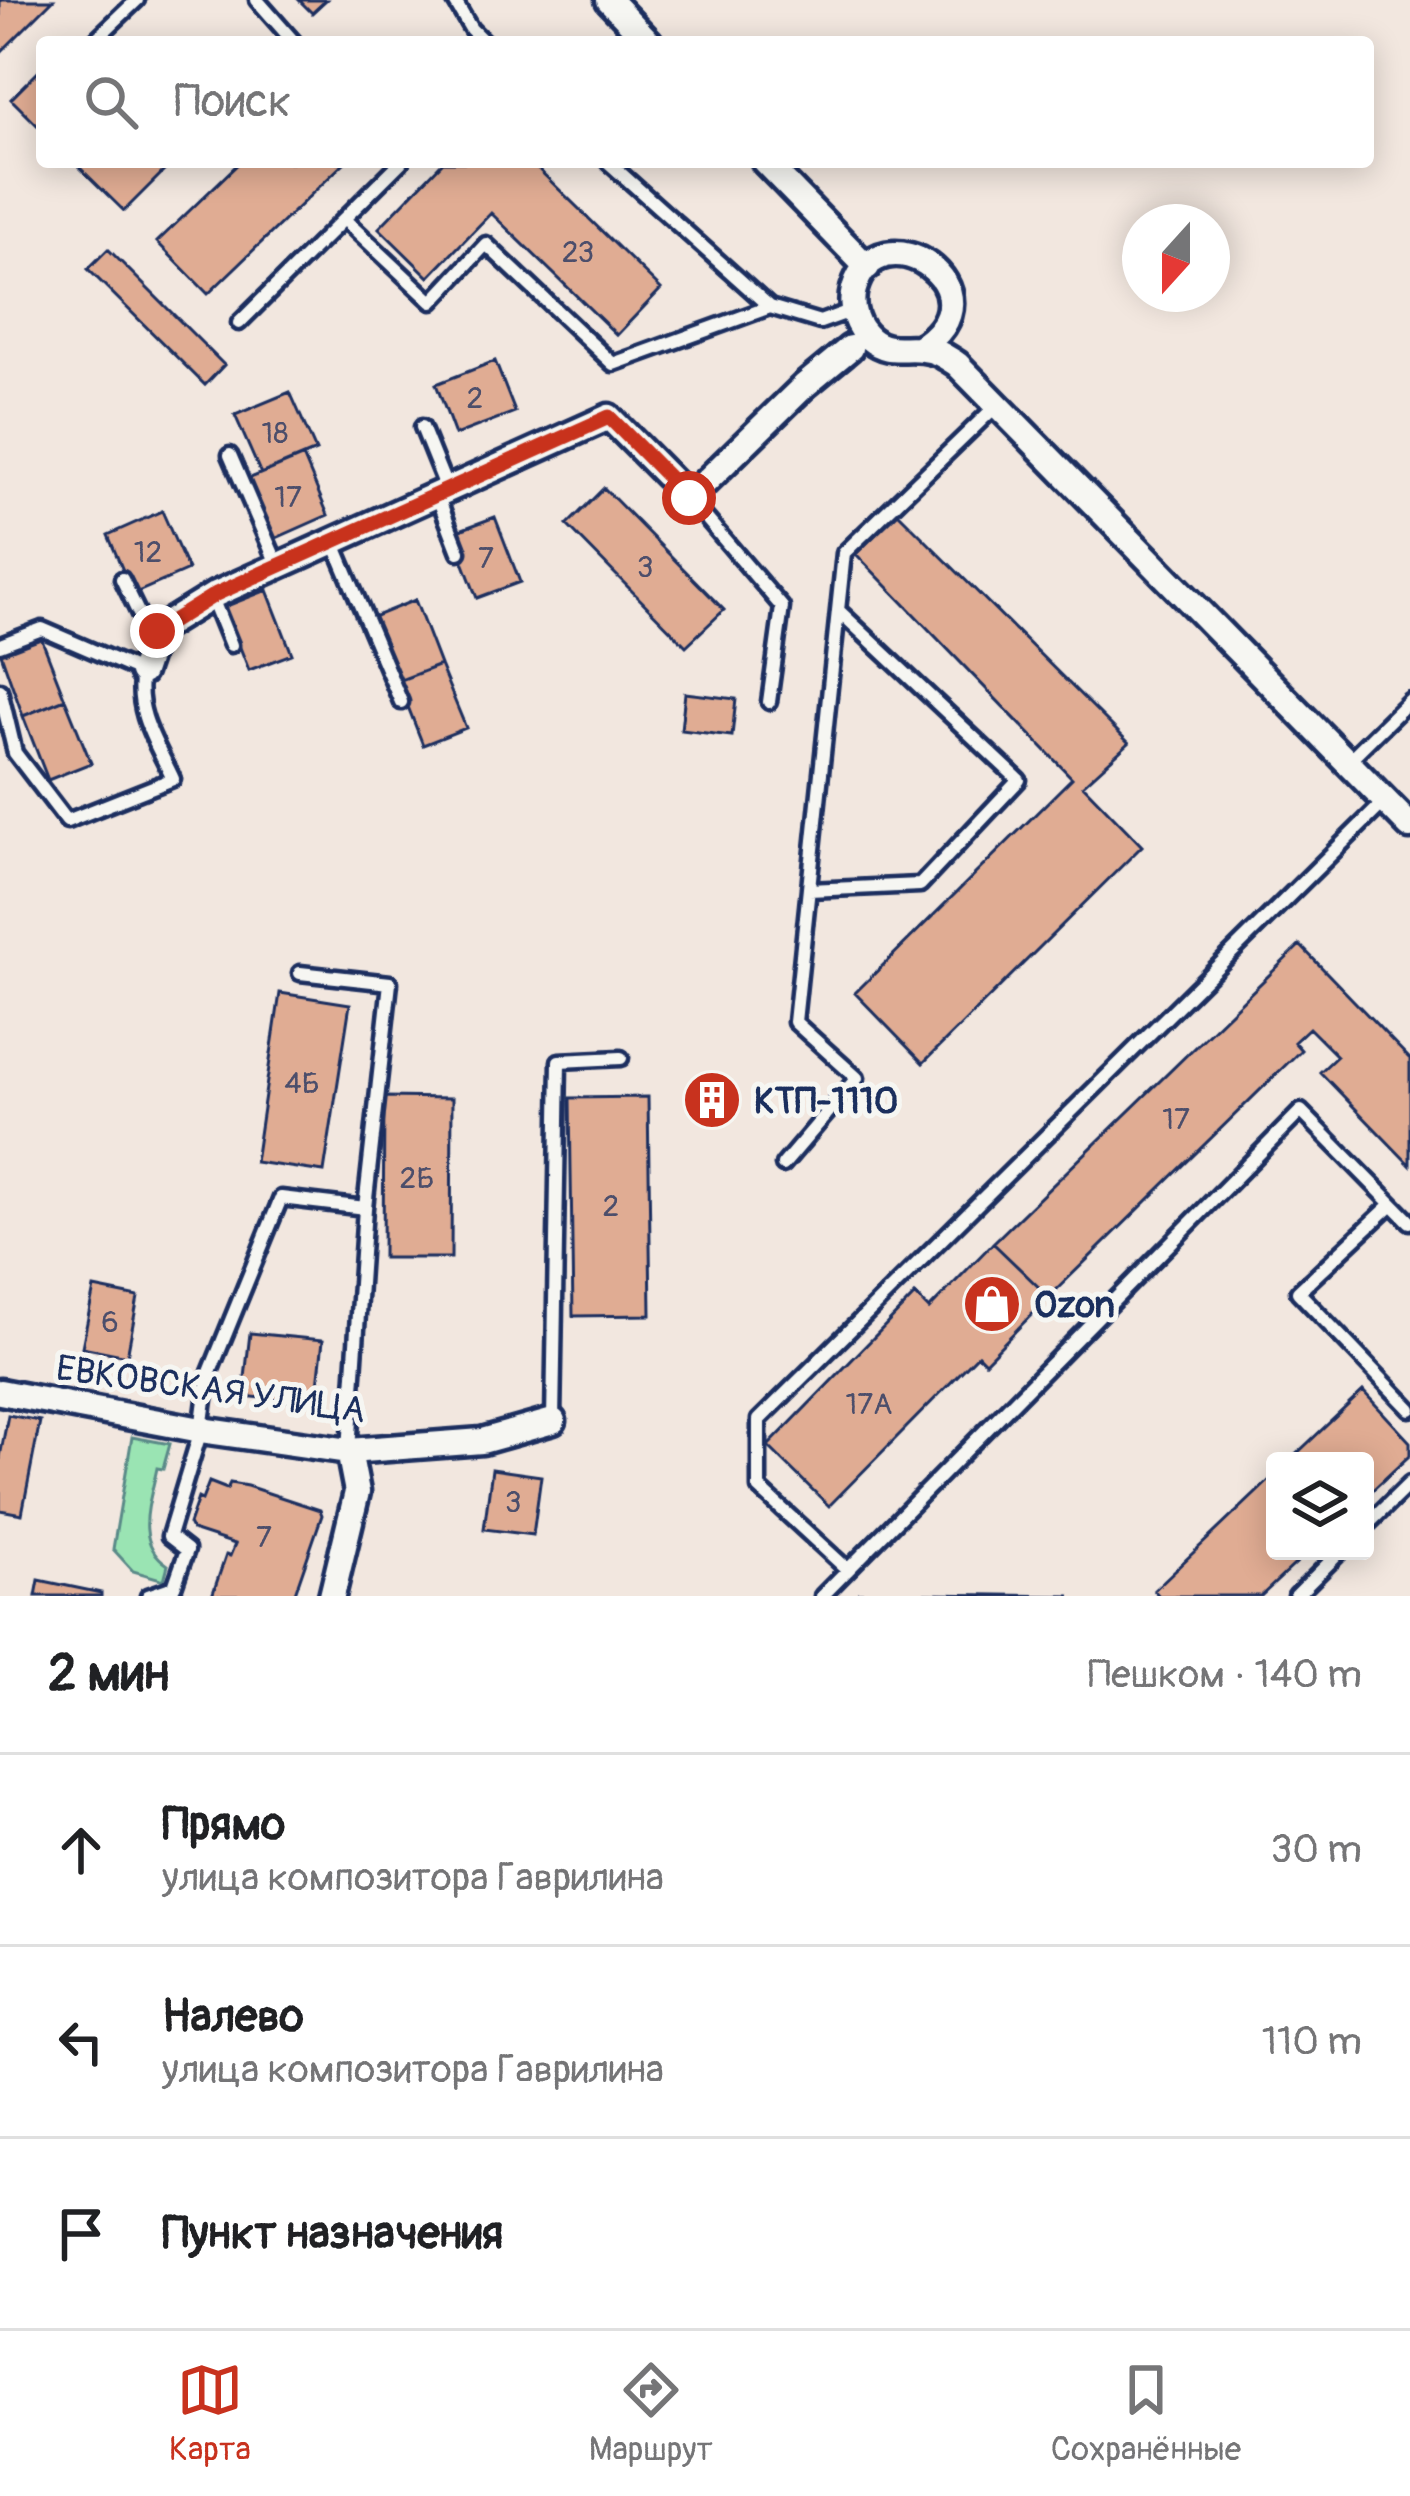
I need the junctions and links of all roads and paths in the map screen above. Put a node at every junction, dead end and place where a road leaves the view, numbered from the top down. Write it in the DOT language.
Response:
graph roads {
  1 [pos="137,0"];
  2 [pos="257,0"];
  3 [pos="454,0"];
  4 [pos="609,0"];
  5 [pos="100,36"];
  6 [pos="290,36"];
  7 [pos="478,36"];
  8 [pos="643,36"];
  9 [pos="395,168"];
  10 [pos="615,168"];
  11 [pos="771,168"];
  12 [pos="345,220"];
  13 [pos="867,267"];
  14 [pos="770,308"];
  15 [pos="854,315"];
  16 [pos="946,322"];
  17 [pos="239,323"];
  18 [pos="881,347"];
  19 [pos="850,348"];
  20 [pos="919,348"];
  21 [pos="957,364"];
  22 [pos="998,404"];
  23 [pos="422,428"];
  24 [pos="230,455"];
  25 [pos="442,492"];
  26 [pos="689,498"];
  27 [pos="333,542"];
  28 [pos="459,552"];
  29 [pos="278,566"];
  30 [pos="122,579"];
  31 [pos="211,597"];
  32 [pos="838,610"];
  33 [pos="152,640"];
  34 [pos="231,645"];
  35 [pos="0,646"];
  36 [pos="142,673"];
  37 [pos="0,690"];
  38 [pos="1410,700"];
  39 [pos="401,702"];
  40 [pos="769,702"];
  41 [pos="1347,762"];
  42 [pos="1384,801"];
  43 [pos="1410,826"];
  44 [pos="809,890"];
  45 [pos="300,973"];
  46 [pos="620,1058"];
  47 [pos="783,1165"];
  48 [pos="1392,1204"];
  49 [pos="364,1208"];
  50 [pos="1410,1222"];
  51 [pos="0,1392"];
  52 [pos="1410,1409"];
  53 [pos="553,1421"];
  54 [pos="201,1430"];
  55 [pos="349,1451"];
  56 [pos="1410,1483"];
  57 [pos="1374,1518"];
  58 [pos="1332,1560"];
  59 [pos="848,1570"];
  60 [pos="148,1596"];
  61 [pos="332,1596"];
  62 [pos="822,1596"];
  63 [pos="1296,1596"];
  1 -- 5 [label="lane"];
  2 -- 6 [label="lane"];
  3 -- 7 [label="lane"];
  4 -- 8 [label="street"];
  9 -- 12 [label="lane"];
  10 -- 14 [label="lane"];
  11 -- 13 [label="street"];
  12 -- 14 [label="lane"];
  12 -- 17 [label="lane"];
  13 -- 15 [label="street"];
  13 -- 16 [label="street"];
  14 -- 15 [label="lane"];
  15 -- 18 [label="street"];
  15 -- 19 [label="street"];
  16 -- 20 [label="street"];
  16 -- 21 [label="street"];
  18 -- 19 [label="street"];
  18 -- 20 [label="street"];
  19 -- 26 [label="street"];
  20 -- 21 [label="street"];
  21 -- 22 [label="street"];
  22 -- 32 [label="lane"];
  22 -- 41 [label="street"];
  23 -- 25 [label="lane"];
  24 -- 29 [label="lane"];
  25 -- 26 [label="street"];
  25 -- 27 [label="street"];
  25 -- 28 [label="lane"];
  26 -- 40 [label="lane"];
  27 -- 29 [label="street"];
  27 -- 39 [label="lane"];
  29 -- 31 [label="street"];
  30 -- 33 [label="lane"];
  31 -- 33 [label="street"];
  31 -- 34 [label="lane"];
  32 -- 44 [label="lane"];
  32 -- 44 [label="lane"];
  33 -- 36 [label="street"];
  35 -- 36 [label="lane"];
  36 -- 37 [label="lane"];
  38 -- 41 [label="lane"];
  41 -- 42 [label="street"];
  42 -- 43 [label="street"];
  42 -- 59 [label="lane"];
  44 -- 47 [label="lane"];
  45 -- 49 [label="lane"];
  46 -- 53 [label="lane"];
  48 -- 50 [label="lane"];
  48 -- 52 [label="lane"];
  48 -- 59 [label="lane"];
  49 -- 54 [label="lane"];
  49 -- 55 [label="lane"];
  51 -- 54 [label="street, ЕВКОВСКАЯ УЛИЦА"];
  53 -- 55 [label="street, ЕВКОВСКАЯ УЛИЦА"];
  54 -- 55 [label="street, ЕВКОВСКАЯ УЛИЦА"];
  54 -- 60 [label="lane"];
  55 -- 61 [label="street"];
  56 -- 57 [label="lane"];
  58 -- 63 [label="lane"];
  59 -- 62 [label="lane"];
}
